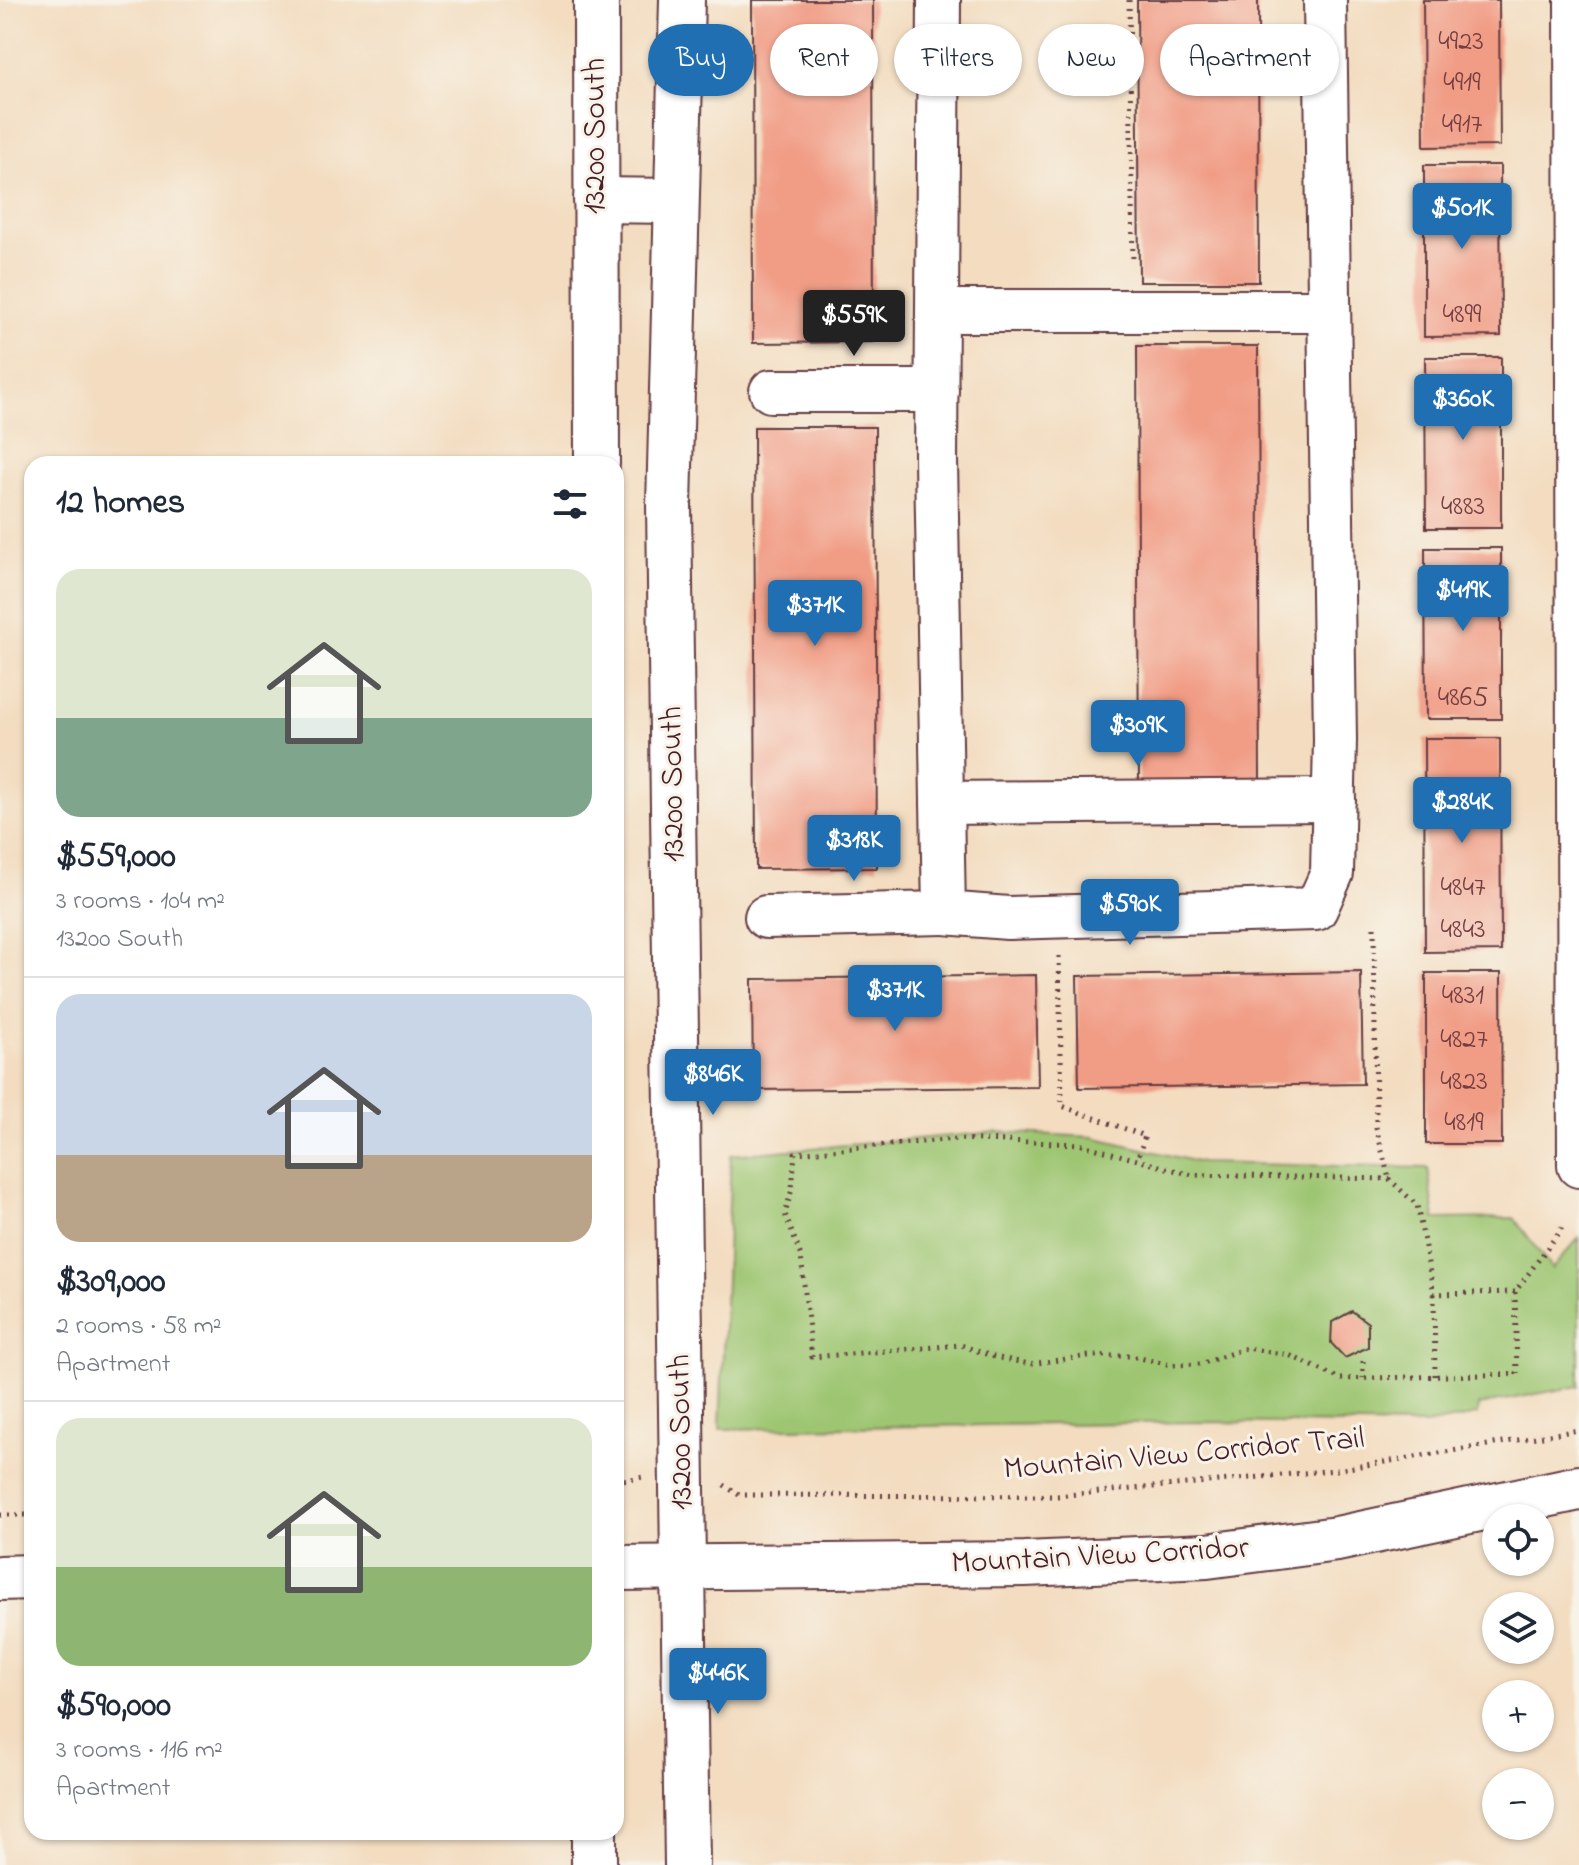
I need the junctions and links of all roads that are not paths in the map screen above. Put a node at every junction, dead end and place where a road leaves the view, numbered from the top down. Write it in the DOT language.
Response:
graph roads {
  1 [pos="596,0"];
  2 [pos="682,0"];
  3 [pos="939,0"];
  4 [pos="1325,0"];
  5 [pos="1576,0"];
  6 [pos="596,200"];
  7 [pos="676,201"];
  8 [pos="937,311"];
  9 [pos="1329,311"];
  10 [pos="771,391"];
  11 [pos="937,391"];
  12 [pos="597,456"];
  13 [pos="1334,800"];
  14 [pos="942,803"];
  15 [pos="944,913"];
  16 [pos="766,917"];
  17 [pos="1579,1166"];
  18 [pos="1579,1488"];
  19 [pos="624,1568"];
  20 [pos="683,1568"];
  21 [pos="24,1577"];
  22 [pos="0,1578"];
  23 [pos="594,1840"];
  24 [pos="594,1865"];
  25 [pos="687,1865"];
  1 -- 6 [label="main road, 13200 South"];
  2 -- 7 [label="main road, 13200 South"];
  3 -- 8 [label="street"];
  4 -- 9 [label="street"];
  5 -- 17 [label="street"];
  6 -- 7 [label="main road"];
  6 -- 12 [label="main road, 13200 South"];
  7 -- 20 [label="main road, 13200 South"];
  8 -- 9 [label="street"];
  8 -- 11 [label="street"];
  9 -- 13 [label="street"];
  10 -- 11 [label="street"];
  11 -- 14 [label="street"];
  13 -- 14 [label="street"];
  13 -- 15 [label="street"];
  14 -- 15 [label="street"];
  15 -- 16 [label="street"];
  18 -- 20 [label="main road, Mountain View Corridor"];
  19 -- 20 [label="main road, Mountain View Corridor"];
  20 -- 25 [label="main road, 13200 South"];
  21 -- 22 [label="main road"];
  23 -- 24 [label="main road"];
}
